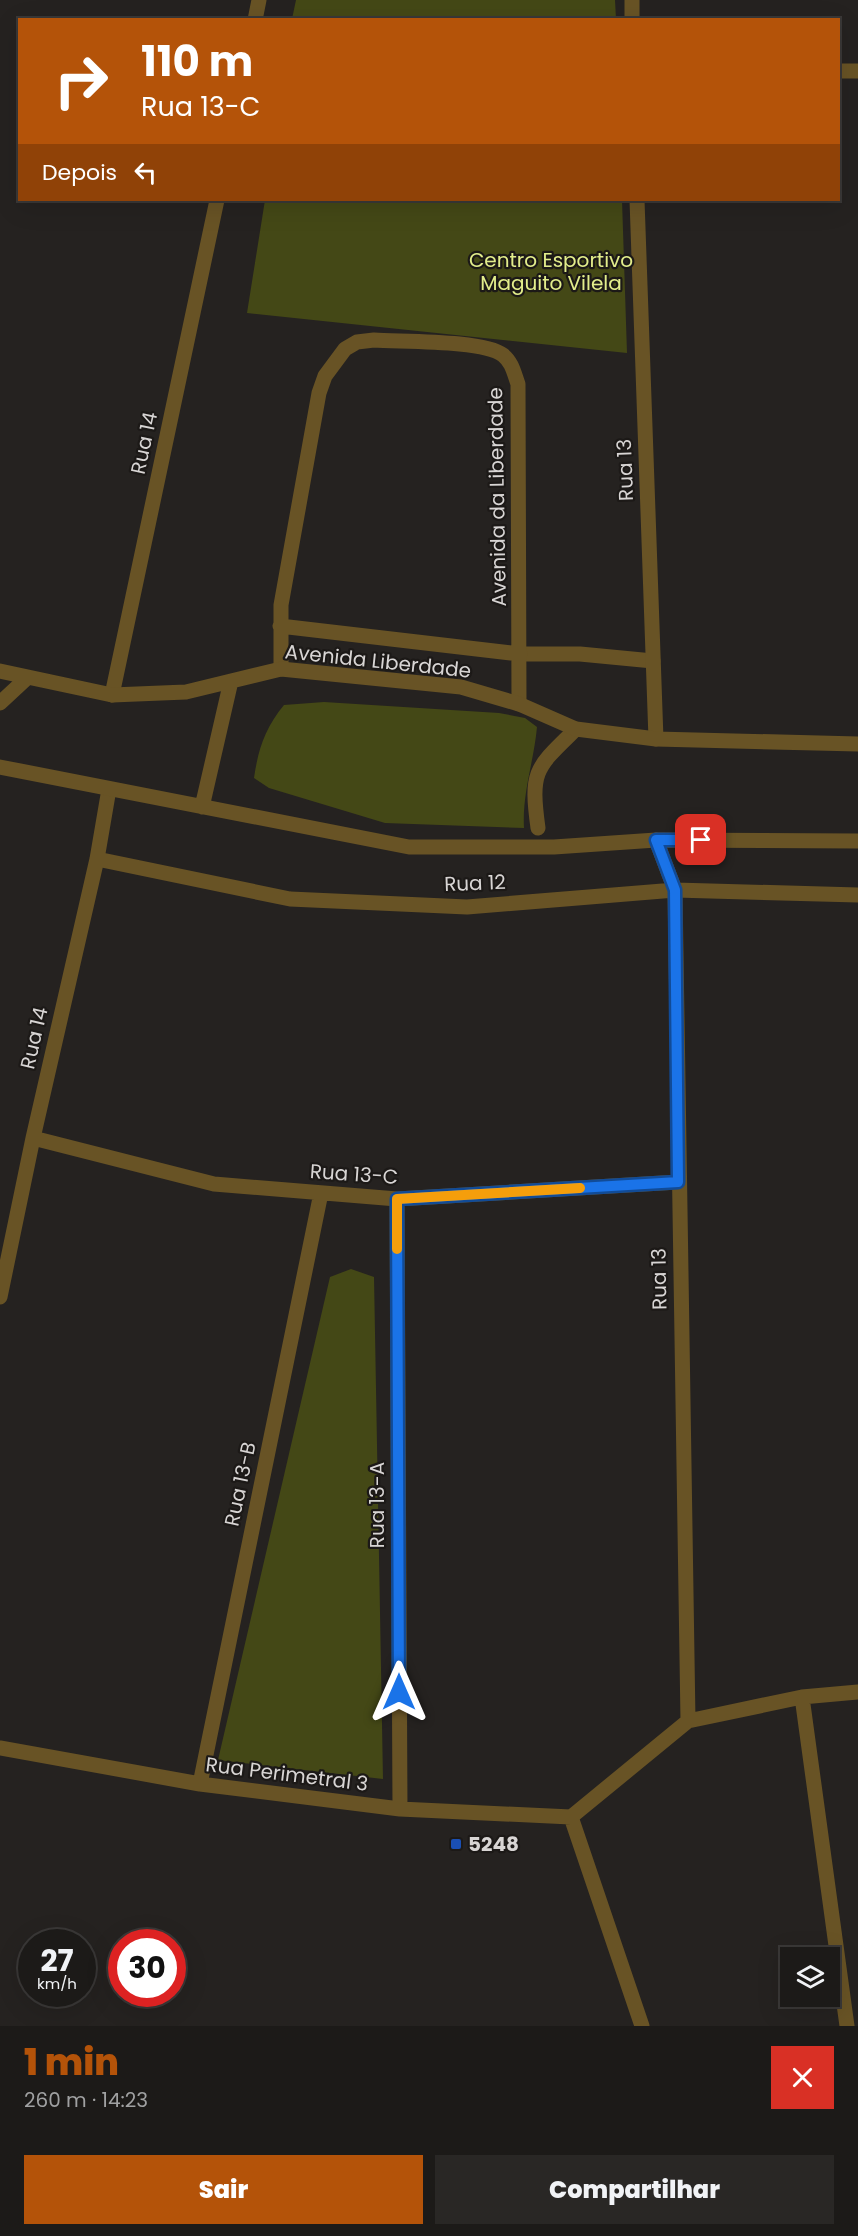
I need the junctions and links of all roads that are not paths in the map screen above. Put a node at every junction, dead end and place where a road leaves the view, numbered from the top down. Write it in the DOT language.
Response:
graph roads {
  1 [pos="259,0"];
  2 [pos="632,0"];
  3 [pos="255,18"];
  4 [pos="632,18"];
  5 [pos="840,71"];
  6 [pos="858,71"];
  7 [pos="217,201"];
  8 [pos="637,201"];
  9 [pos="280,626"];
  10 [pos="520,654"];
  11 [pos="653,661"];
  12 [pos="281,669"];
  13 [pos="0,671"];
  14 [pos="28,677"];
  15 [pos="231,681"];
  16 [pos="112,695"];
  17 [pos="0,703"];
  18 [pos="519,704"];
  19 [pos="576,729"];
  20 [pos="656,739"];
  21 [pos="858,744"];
  22 [pos="0,766"];
  23 [pos="109,789"];
  24 [pos="202,807"];
  25 [pos="538,828"];
  26 [pos="656,840"];
  27 [pos="858,841"];
  28 [pos="97,859"];
  29 [pos="675,890"];
  30 [pos="858,895"];
  31 [pos="33,1138"];
  32 [pos="678,1182"];
  33 [pos="321,1193"];
  34 [pos="397,1199"];
  35 [pos="0,1297"];
  36 [pos="858,1692"];
  37 [pos="802,1697"];
  38 [pos="688,1721"];
  39 [pos="0,1748"];
  40 [pos="200,1784"];
  41 [pos="400,1809"];
  42 [pos="571,1817"];
  43 [pos="642,2026"];
  44 [pos="847,2026"];
  1 -- 3 [label="street"];
  2 -- 4 [label="street"];
  5 -- 6 [label="street"];
  7 -- 16 [label="street, Rua 14"];
  8 -- 11 [label="street, Rua 13"];
  9 -- 10 [label="street"];
  9 -- 10 [label="street, Avenida da Liberdade"];
  9 -- 12 [label="street, Avenida da Liberdade"];
  10 -- 11 [label="street"];
  10 -- 18 [label="street, Avenida da Liberdade"];
  11 -- 20 [label="street, Rua 13"];
  12 -- 15 [label="street, Avenida Liberdade"];
  12 -- 18 [label="street, Avenida Liberdade"];
  13 -- 14 [label="street, Avenida Liberdade"];
  14 -- 16 [label="street, Avenida Liberdade"];
  14 -- 17 [label="street"];
  15 -- 16 [label="street, Avenida Liberdade"];
  15 -- 24 [label="street"];
  18 -- 19 [label="street, Avenida Liberdade"];
  19 -- 20 [label="street, Avenida Liberdade"];
  19 -- 25 [label="street"];
  20 -- 21 [label="street, Avenida Liberdade"];
  22 -- 23 [label="street"];
  23 -- 24 [label="street"];
  23 -- 28 [label="street, Rua 14"];
  24 -- 26 [label="street"];
  26 -- 27 [label="street"];
  26 -- 29 [label="street, Rua 13"];
  28 -- 29 [label="street, Rua 12"];
  28 -- 31 [label="street, Rua 14"];
  29 -- 30 [label="street, Rua 12"];
  29 -- 32 [label="street, Rua 13"];
  31 -- 33 [label="street, Rua 13-C"];
  31 -- 35 [label="street, Rua 14"];
  32 -- 34 [label="street, Rua 13-C"];
  32 -- 38 [label="street, Rua 13"];
  33 -- 34 [label="street, Rua 13-C"];
  33 -- 40 [label="street, Rua 13-B"];
  34 -- 41 [label="street, Rua 13-A"];
  36 -- 37 [label="street"];
  37 -- 38 [label="street"];
  37 -- 44 [label="street"];
  38 -- 42 [label="street"];
  39 -- 40 [label="street, Rua Perimetral 3"];
  40 -- 41 [label="street, Rua Perimetral 3"];
  41 -- 42 [label="street, Rua Perimetral 3"];
  42 -- 43 [label="street"];
}
